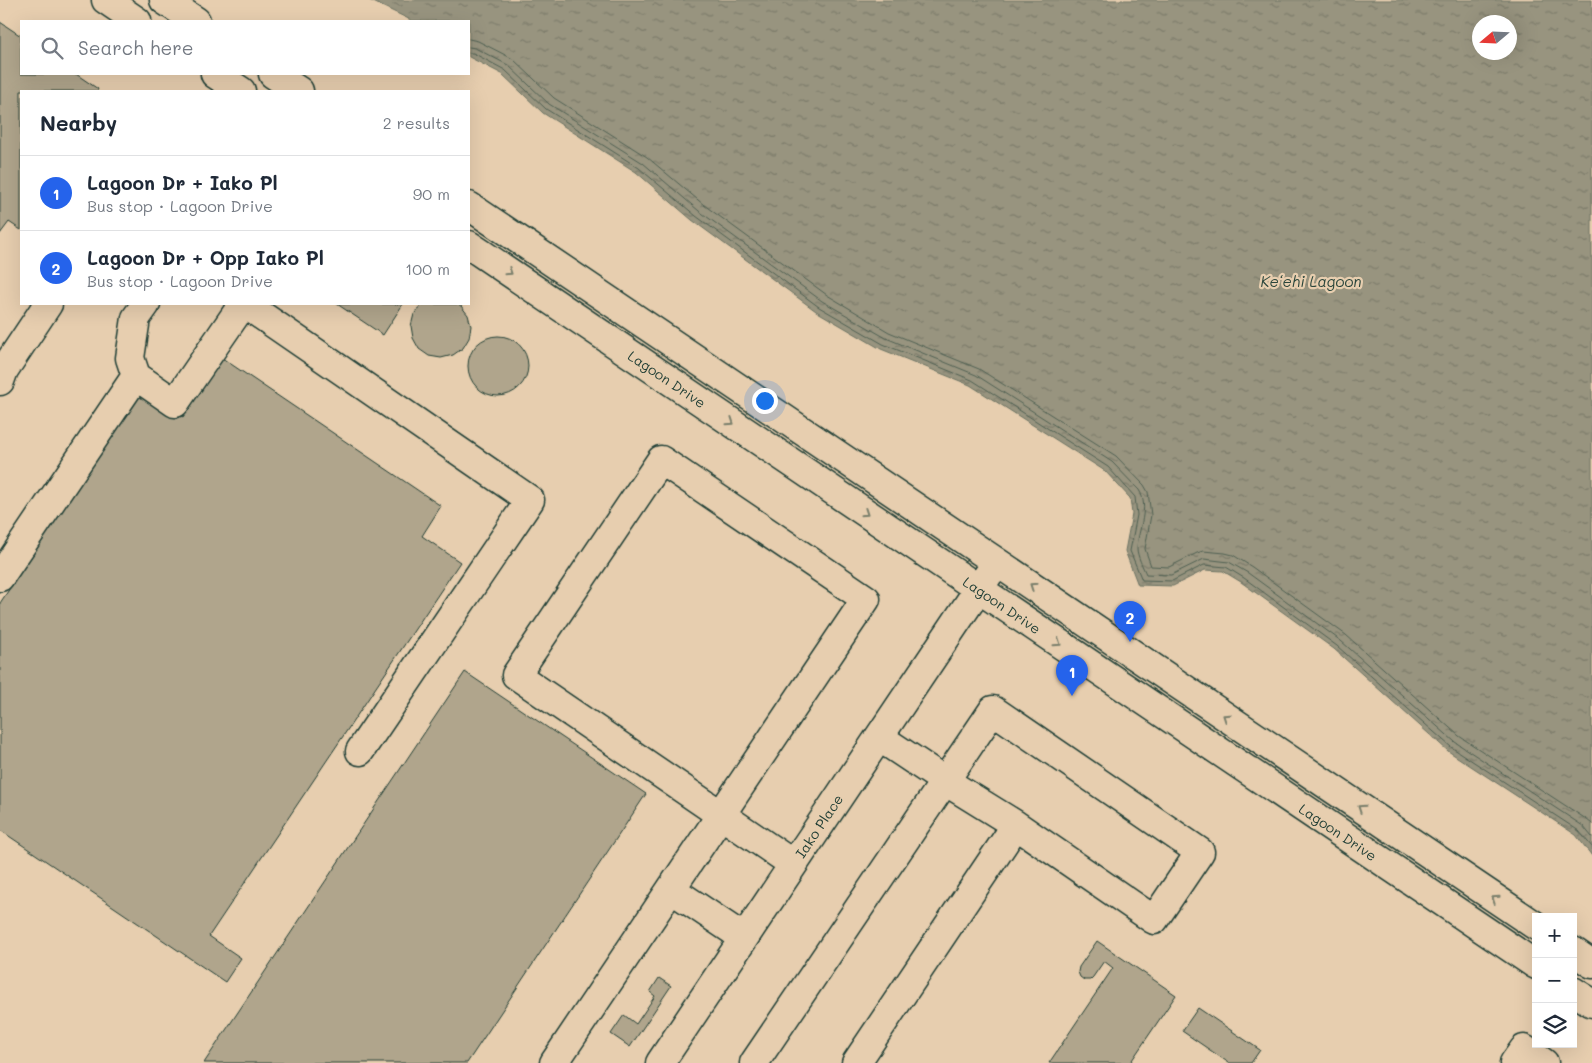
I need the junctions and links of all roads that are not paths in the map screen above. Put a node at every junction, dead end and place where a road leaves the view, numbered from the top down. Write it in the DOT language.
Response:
graph roads {
  1 [pos="106,0"];
  2 [pos="164,0"];
  3 [pos="136,20"];
  4 [pos="194,20"];
  5 [pos="217,75"];
  6 [pos="239,90"];
  7 [pos="470,207"];
  8 [pos="470,246"];
  9 [pos="47,305"];
  10 [pos="243,305"];
  11 [pos="245,305"];
  12 [pos="141,311"];
  13 [pos="136,376"];
  14 [pos="0,381"];
  15 [pos="997,562"];
  16 [pos="0,577"];
  17 [pos="978,590"];
  18 [pos="879,737"];
  19 [pos="360,751"];
  20 [pos="945,782"];
  21 [pos="721,815"];
  22 [pos="1016,825"];
  23 [pos="793,864"];
  24 [pos="671,889"];
  25 [pos="1532,923"];
  26 [pos="744,938"];
  27 [pos="1577,954"];
  28 [pos="1532,962"];
  29 [pos="1592,964"];
  30 [pos="1577,994"];
  31 [pos="1592,1003"];
  32 [pos="554,1063"];
  33 [pos="660,1063"];
  34 [pos="754,1063"];
  35 [pos="856,1063"];
  36 [pos="1514,1063"];
  37 [pos="1544,1063"];
  1 -- 3 [label="street"];
  2 -- 4 [label="street"];
  5 -- 6 [label="street"];
  7 -- 15 [label="street"];
  8 -- 17 [label="street, Lagoon Drive, one-way"];
  9 -- 14 [label="street"];
  10 -- 13 [label="street"];
  11 -- 19 [label="street"];
  12 -- 13 [label="street"];
  13 -- 16 [label="street"];
  15 -- 17 [label="street, Iako Place"];
  25 -- 15 [label="street, one-way"];
  17 -- 18 [label="street, Iako Place"];
  17 -- 28 [label="street, Lagoon Drive, one-way"];
  18 -- 20 [label="street"];
  18 -- 23 [label="street, Iako Place"];
  20 -- 22 [label="street"];
  20 -- 22 [label="street"];
  20 -- 34 [label="street"];
  21 -- 21 [label="street"];
  21 -- 23 [label="street"];
  21 -- 24 [label="street"];
  22 -- 35 [label="street"];
  23 -- 26 [label="street, Iako Place"];
  24 -- 26 [label="street"];
  24 -- 32 [label="street"];
  26 -- 33 [label="street, Iako Place"];
  27 -- 29 [label="street"];
  30 -- 31 [label="street"];
  36 -- 37 [label="street"];
}
